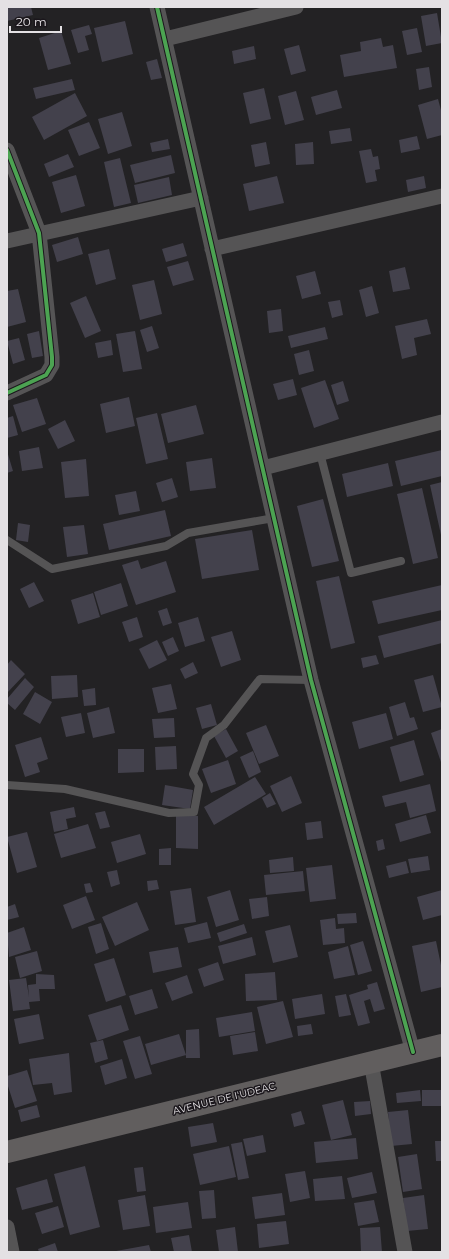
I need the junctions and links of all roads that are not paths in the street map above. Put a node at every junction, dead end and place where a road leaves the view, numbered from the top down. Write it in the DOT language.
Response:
graph roads {
  1 [pos="157,7"];
  2 [pos="296,7"];
  3 [pos="165,39"];
  4 [pos="7,150"];
  5 [pos="442,196"];
  6 [pos="201,198"];
  7 [pos="39,233"];
  8 [pos="7,241"];
  9 [pos="212,249"];
  10 [pos="7,393"];
  11 [pos="442,422"];
  12 [pos="320,453"];
  13 [pos="263,468"];
  14 [pos="274,518"];
  15 [pos="7,540"];
  16 [pos="401,561"];
  17 [pos="311,680"];
  18 [pos="7,785"];
  19 [pos="442,1045"];
  20 [pos="412,1052"];
  21 [pos="371,1062"];
  22 [pos="7,1152"];
  23 [pos="7,1227"];
  24 [pos="12,1252"];
  25 [pos="405,1252"];
  1 -- 3 [label="street"];
  2 -- 3 [label="street"];
  3 -- 6 [label="street"];
  4 -- 7 [label="street"];
  5 -- 9 [label="street"];
  6 -- 7 [label="street"];
  6 -- 9 [label="street"];
  7 -- 8 [label="street"];
  7 -- 10 [label="street"];
  9 -- 13 [label="street"];
  11 -- 12 [label="street"];
  12 -- 13 [label="street"];
  12 -- 16 [label="lane"];
  13 -- 14 [label="street"];
  14 -- 15 [label="lane"];
  14 -- 17 [label="street"];
  17 -- 18 [label="lane"];
  17 -- 20 [label="street"];
  19 -- 20 [label="main road, AVENUE DE I'UDEAC"];
  20 -- 21 [label="main road, AVENUE DE I'UDEAC"];
  21 -- 22 [label="main road, AVENUE DE I'UDEAC"];
  21 -- 25 [label="street"];
  23 -- 24 [label="street"];
}
